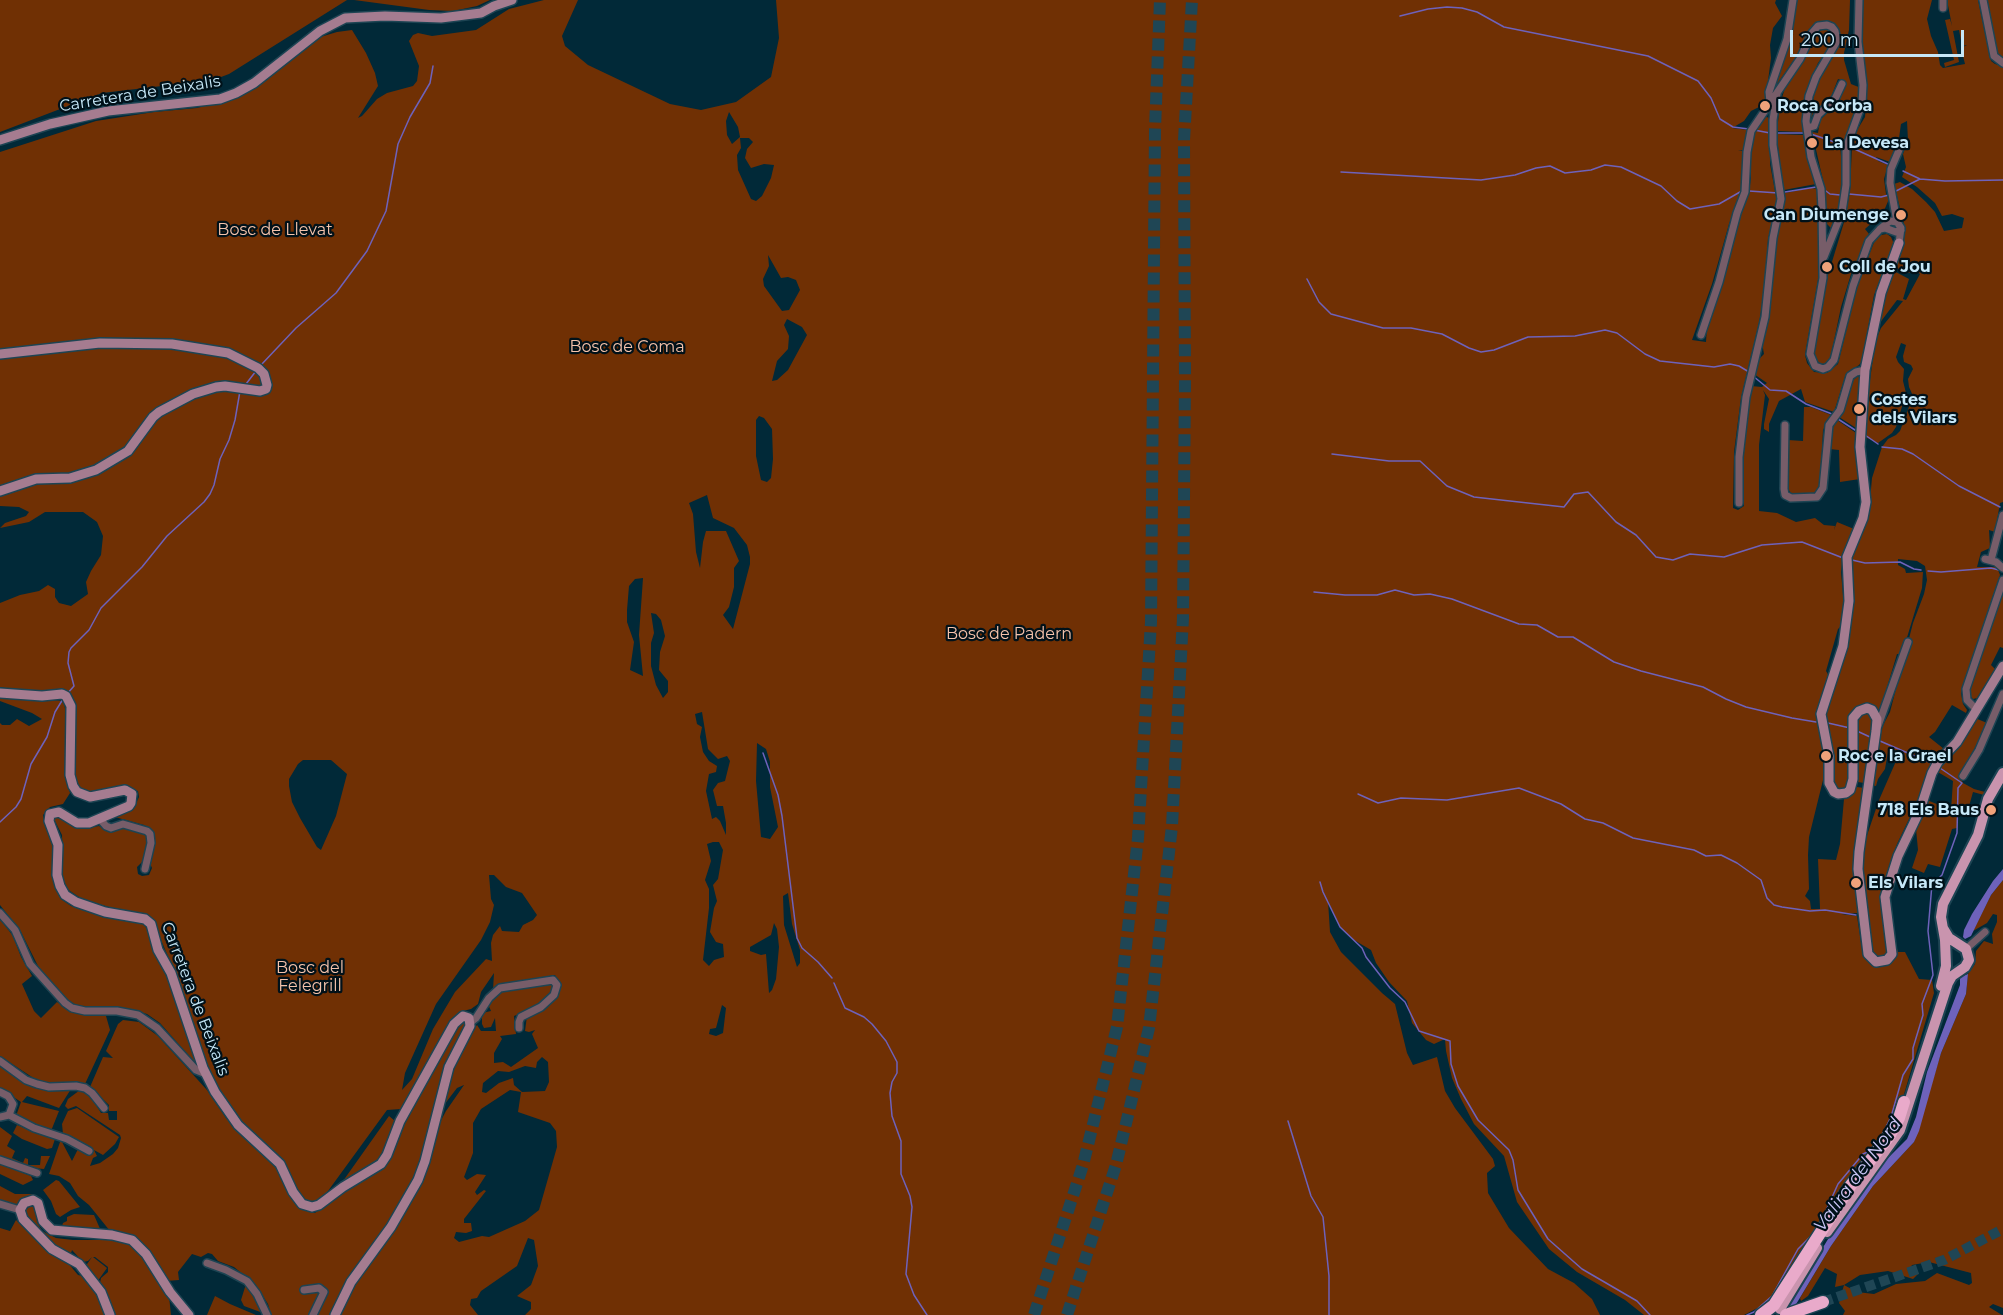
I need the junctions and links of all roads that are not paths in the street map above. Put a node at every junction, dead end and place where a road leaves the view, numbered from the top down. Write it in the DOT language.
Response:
graph roads {
  1 [pos="512,0"];
  2 [pos="1793,0"];
  3 [pos="1859,0"];
  4 [pos="1943,0"];
  5 [pos="1983,0"];
  6 [pos="1943,8"];
  7 [pos="2003,63"];
  8 [pos="1842,84"];
  9 [pos="1778,91"];
  10 [pos="1770,102"];
  11 [pos="1762,112"];
  12 [pos="1773,120"];
  13 [pos="1807,132"];
  14 [pos="0,140"];
  15 [pos="1902,143"];
  16 [pos="1893,228"];
  17 [pos="1899,243"];
  18 [pos="1823,259"];
  19 [pos="1701,335"];
  20 [pos="0,354"];
  21 [pos="1865,370"];
  22 [pos="1785,425"];
  23 [pos="0,491"];
  24 [pos="1739,503"];
  25 [pos="2003,515"];
  26 [pos="2003,568"];
  27 [pos="2003,580"];
  28 [pos="1908,642"];
  29 [pos="2003,666"];
  30 [pos="0,693"];
  31 [pos="2003,694"];
  32 [pos="1976,709"];
  33 [pos="1876,731"];
  34 [pos="2003,773"];
  35 [pos="1963,776"];
  36 [pos="100,819"];
  37 [pos="145,869"];
  38 [pos="0,913"];
  39 [pos="1943,928"];
  40 [pos="1985,932"];
  41 [pos="1964,948"];
  42 [pos="1946,957"];
  43 [pos="1962,969"];
  44 [pos="1942,991"];
  45 [pos="471,1022"];
  46 [pos="519,1028"];
  47 [pos="0,1061"];
  48 [pos="206,1074"];
  49 [pos="0,1092"];
  50 [pos="1906,1103"];
  51 [pos="105,1108"];
  52 [pos="9,1115"];
  53 [pos="0,1117"];
  54 [pos="88,1151"];
  55 [pos="0,1160"];
  56 [pos="37,1173"];
  57 [pos="0,1204"];
  58 [pos="20,1210"];
  59 [pos="207,1263"];
  60 [pos="304,1290"];
  61 [pos="1823,1302"];
  62 [pos="1781,1313"];
  63 [pos="110,1315"];
  64 [pos="189,1315"];
  65 [pos="267,1315"];
  66 [pos="313,1315"];
  67 [pos="335,1315"];
  68 [pos="1761,1315"];
  1 -- 14 [label="main road, Carretera de Beixalis"];
  2 -- 10 [label="street"];
  3 -- 18 [label="street"];
  4 -- 6 [label="street"];
  5 -- 7 [label="street"];
  8 -- 13 [label="street"];
  9 -- 10 [label="street"];
  9 -- 12 [label="street"];
  9 -- 13 [label="street"];
  10 -- 11 [label="street"];
  11 -- 12 [label="street"];
  11 -- 19 [label="street"];
  12 -- 24 [label="street"];
  13 -- 18 [label="street"];
  15 -- 16 [label="street"];
  16 -- 17 [label="street"];
  16 -- 18 [label="street"];
  17 -- 21 [label="main road"];
  20 -- 23 [label="main road"];
  21 -- 22 [label="street"];
  21 -- 33 [label="main road"];
  25 -- 26 [label="street"];
  27 -- 32 [label="street"];
  28 -- 33 [label="street"];
  29 -- 32 [label="main road"];
  30 -- 36 [label="main road, Carretera de Beixalis"];
  31 -- 35 [label="street"];
  32 -- 33 [label="main road"];
  34 -- 39 [label="main road"];
  36 -- 37 [label="street"];
  36 -- 48 [label="main road, Carretera de Beixalis"];
  38 -- 48 [label="street"];
  39 -- 41 [label="main road"];
  39 -- 42 [label="main road"];
  40 -- 41 [label="street"];
  41 -- 42 [label="main road"];
  41 -- 43 [label="main road"];
  42 -- 43 [label="main road"];
  42 -- 44 [label="main road"];
  43 -- 44 [label="main road"];
  44 -- 50 [label="main road"];
  45 -- 46 [label="street"];
  45 -- 48 [label="main road, Carretera de Beixalis"];
  45 -- 67 [label="main road"];
  47 -- 51 [label="street"];
  49 -- 52 [label="street"];
  50 -- 62 [label="main road"];
  50 -- 68 [label="highway"];
  52 -- 53 [label="street"];
  52 -- 54 [label="street"];
  55 -- 56 [label="street"];
  57 -- 58 [label="street"];
  58 -- 63 [label="main road"];
  58 -- 64 [label="main road"];
  59 -- 65 [label="street"];
  60 -- 66 [label="street"];
  61 -- 62 [label="highway"];
}
